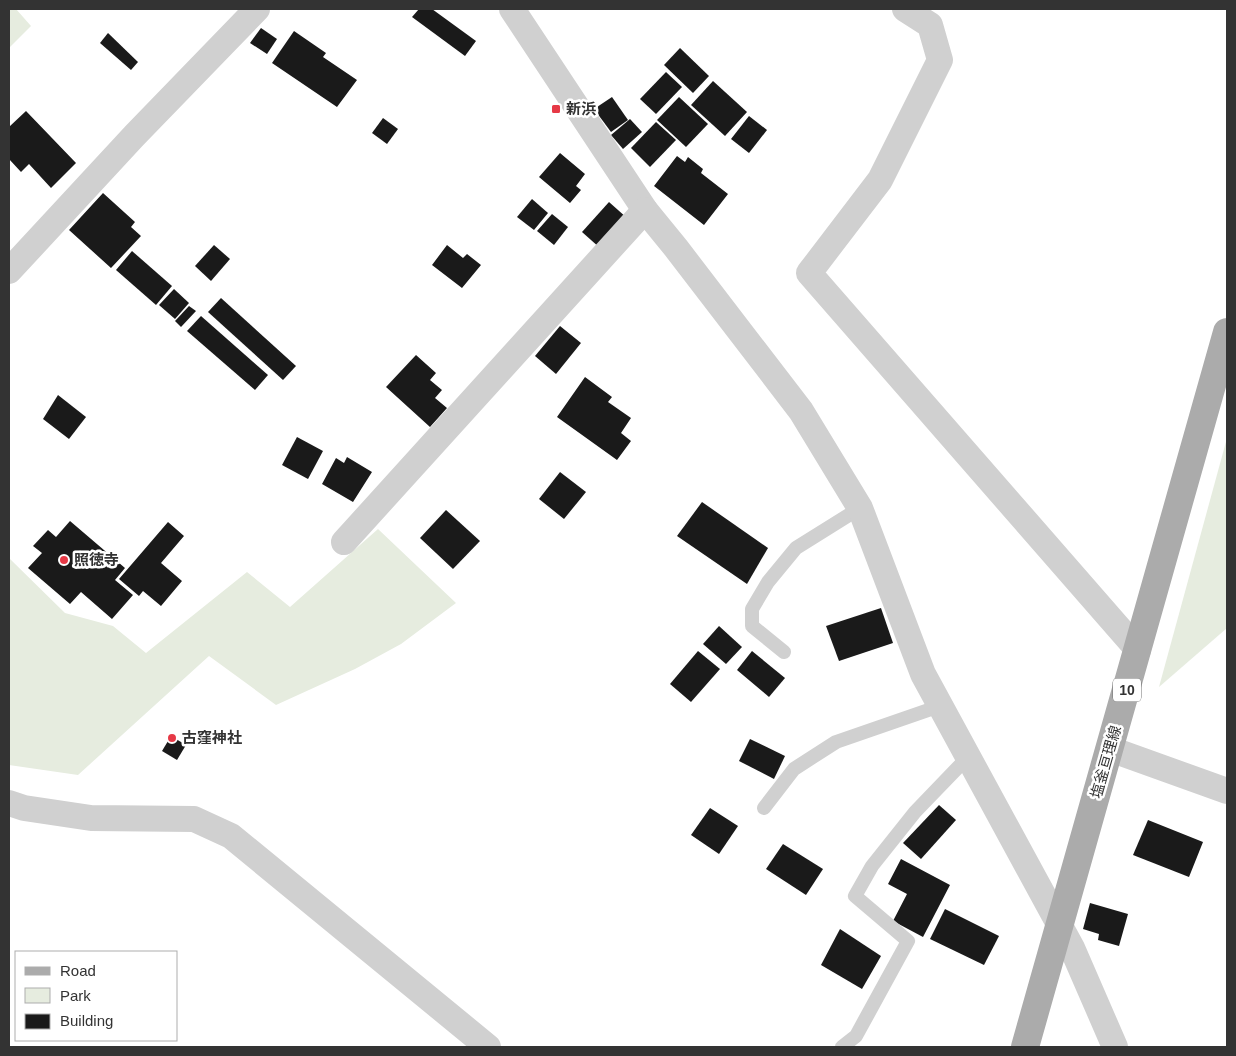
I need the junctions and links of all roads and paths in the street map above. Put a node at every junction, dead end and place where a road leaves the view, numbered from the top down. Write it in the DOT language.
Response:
graph roads {
  1 [pos="257,9"];
  2 [pos="512,9"];
  3 [pos="906,9"];
  4 [pos="645,210"];
  5 [pos="9,271"];
  6 [pos="1227,332"];
  7 [pos="860,508"];
  8 [pos="344,542"];
  9 [pos="1138,650"];
  10 [pos="784,652"];
  11 [pos="940,706"];
  12 [pos="1110,749"];
  13 [pos="968,757"];
  14 [pos="1227,791"];
  15 [pos="9,803"];
  16 [pos="764,808"];
  17 [pos="1059,923"];
  18 [pos="488,1047"];
  19 [pos="842,1047"];
  20 [pos="1025,1047"];
  21 [pos="1115,1047"];
  1 -- 5 [label="street"];
  2 -- 4 [label="street"];
  3 -- 9 [label="street"];
  4 -- 7 [label="street"];
  4 -- 8 [label="street"];
  6 -- 9 [label="main road, 塩釜亘理線 / 10"];
  7 -- 10 [label="lane"];
  7 -- 11 [label="street"];
  9 -- 12 [label="main road, 塩釜亘理線 / 10"];
  11 -- 13 [label="street"];
  11 -- 16 [label="lane"];
  12 -- 14 [label="street"];
  12 -- 17 [label="main road, 塩釜亘理線 / 10"];
  13 -- 17 [label="street"];
  13 -- 19 [label="lane"];
  15 -- 18 [label="street"];
  17 -- 20 [label="main road, 塩釜亘理線 / 10"];
  17 -- 21 [label="street"];
}
